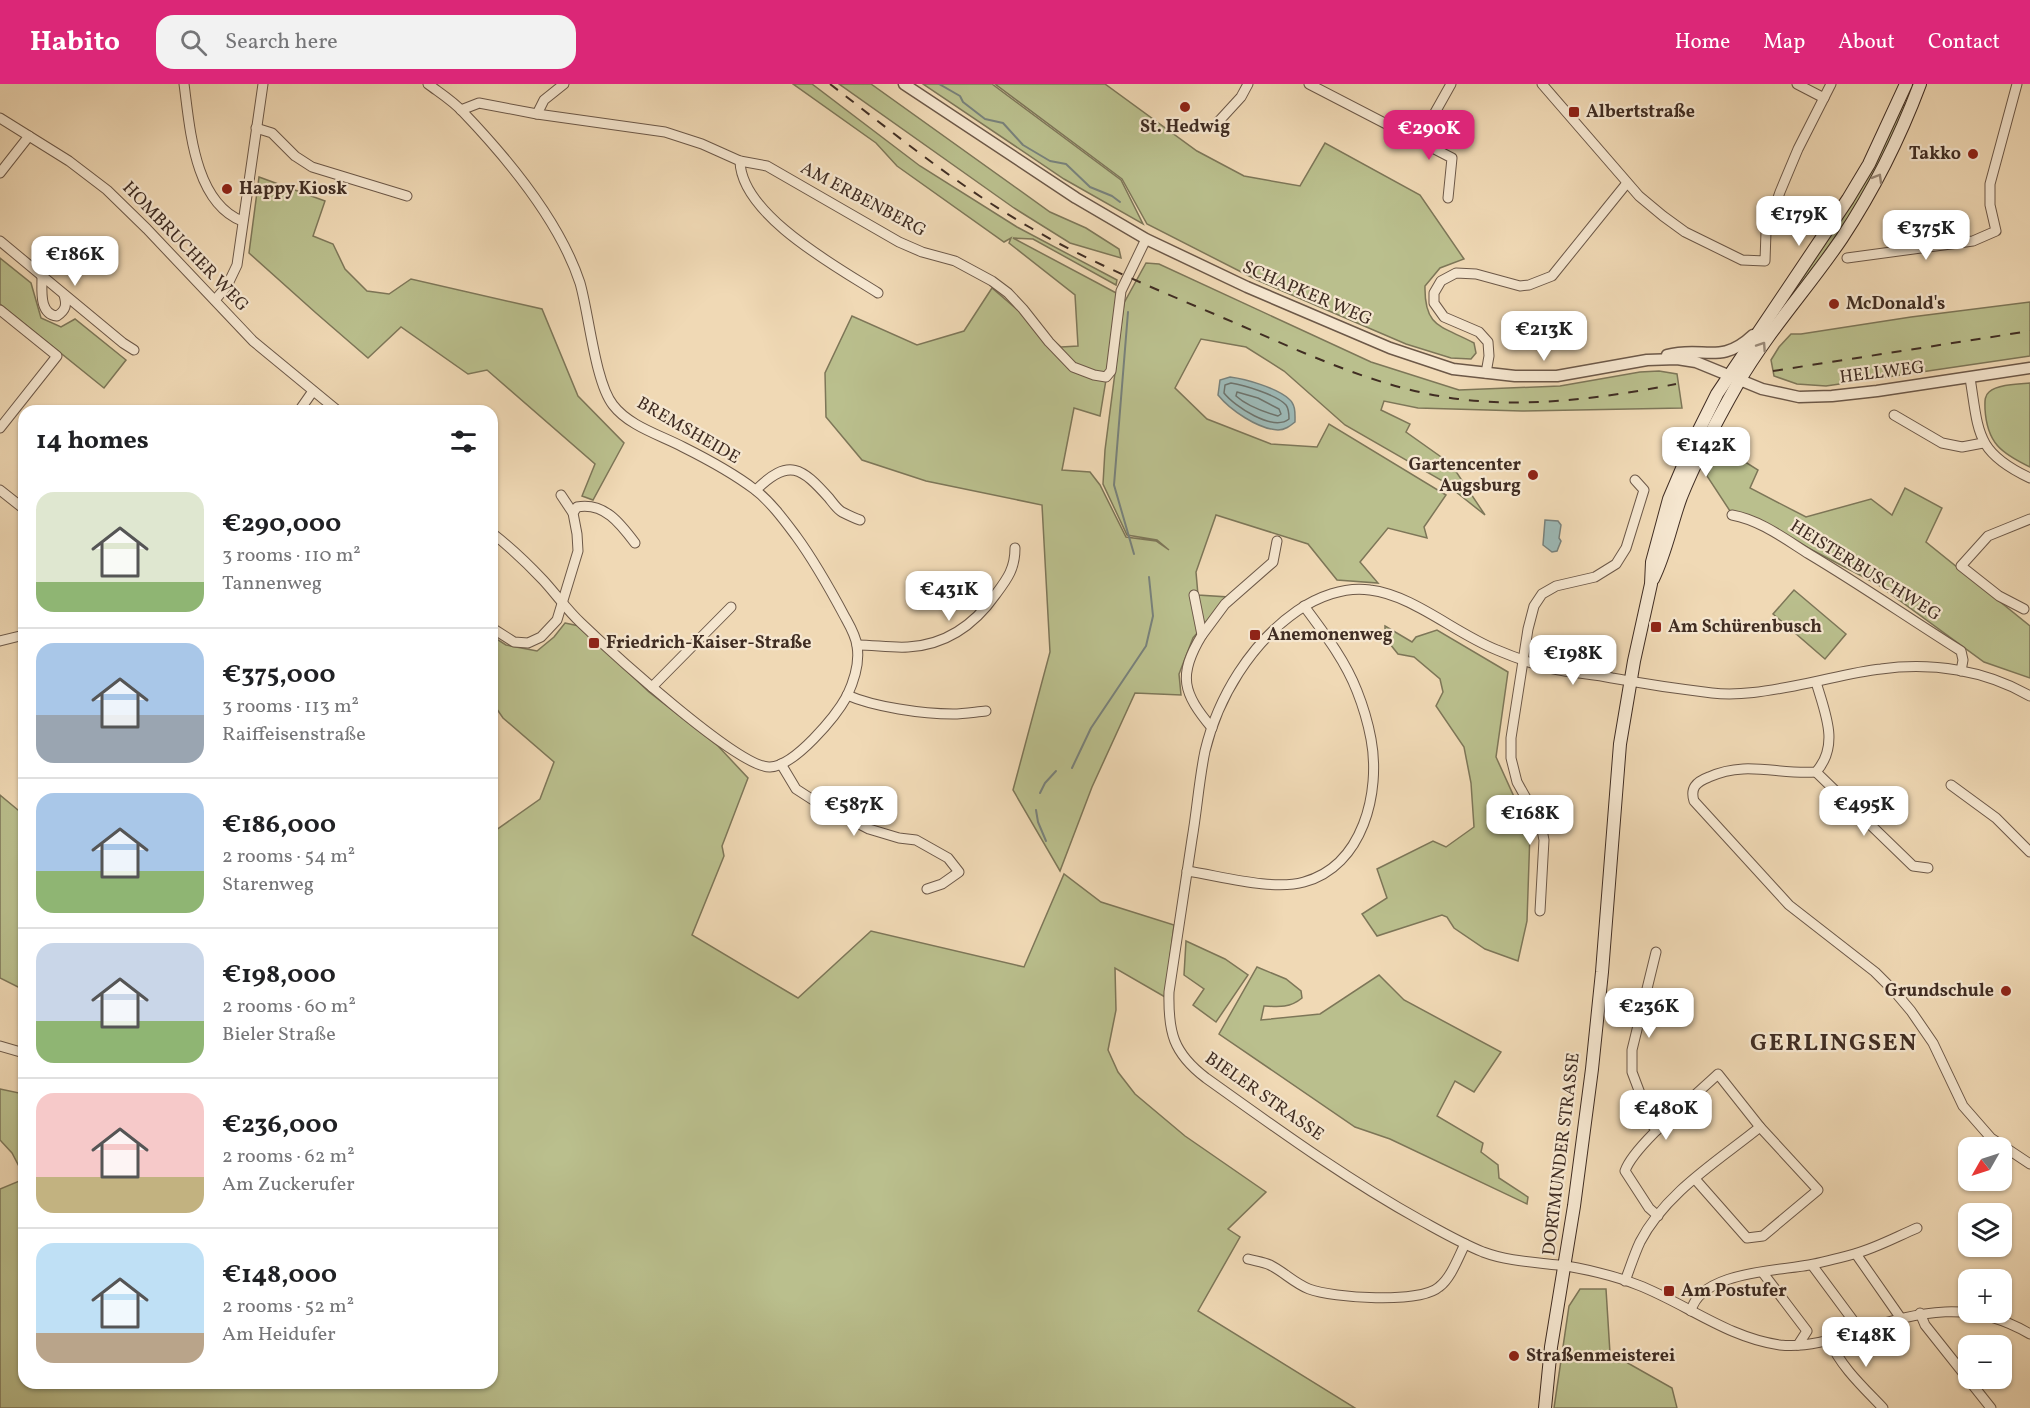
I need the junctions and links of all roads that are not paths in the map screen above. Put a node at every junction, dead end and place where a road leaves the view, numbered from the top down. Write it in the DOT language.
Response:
graph roads {
  1 [pos="184,84"];
  2 [pos="263,84"];
  3 [pos="428,84"];
  4 [pos="564,84"];
  5 [pos="904,84"];
  6 [pos="1248,84"];
  7 [pos="1309,84"];
  8 [pos="1451,84"];
  9 [pos="1542,84"];
  10 [pos="1797,84"];
  11 [pos="1831,84"];
  12 [pos="1906,84"];
  13 [pos="1920,84"];
  14 [pos="2017,84"];
  15 [pos="1824,98"];
  16 [pos="461,110"];
  17 [pos="537,114"];
  18 [pos="0,118"];
  19 [pos="1219,121"];
  20 [pos="256,128"];
  21 [pos="29,136"];
  22 [pos="1419,141"];
  23 [pos="740,161"];
  24 [pos="0,173"];
  25 [pos="1628,183"];
  26 [pos="407,196"];
  27 [pos="1448,198"];
  28 [pos="242,220"];
  29 [pos="1146,239"];
  30 [pos="0,242"];
  31 [pos="1847,258"];
  32 [pos="42,277"];
  33 [pos="878,293"];
  34 [pos="64,295"];
  35 [pos="215,300"];
  36 [pos="0,310"];
  37 [pos="1760,328"];
  38 [pos="134,350"];
  39 [pos="1647,360"];
  40 [pos="2030,368"];
  41 [pos="1486,373"];
  42 [pos="1734,378"];
  43 [pos="1970,378"];
  44 [pos="313,391"];
  45 [pos="303,405"];
  46 [pos="330,405"];
  47 [pos="4,416"];
  48 [pos="1894,416"];
  49 [pos="0,428"];
  50 [pos="1983,443"];
  51 [pos="2030,478"];
  52 [pos="1635,480"];
  53 [pos="0,489"];
  54 [pos="756,490"];
  55 [pos="561,495"];
  56 [pos="18,504"];
  57 [pos="573,513"];
  58 [pos="1732,515"];
  59 [pos="2030,519"];
  60 [pos="860,520"];
  61 [pos="498,537"];
  62 [pos="1277,541"];
  63 [pos="635,543"];
  64 [pos="1015,548"];
  65 [pos="1194,595"];
  66 [pos="564,603"];
  67 [pos="1304,606"];
  68 [pos="731,608"];
  69 [pos="2024,609"];
  70 [pos="498,632"];
  71 [pos="1202,635"];
  72 [pos="18,636"];
  73 [pos="0,641"];
  74 [pos="857,645"];
  75 [pos="1523,660"];
  76 [pos="1961,671"];
  77 [pos="1630,681"];
  78 [pos="1816,682"];
  79 [pos="651,687"];
  80 [pos="847,695"];
  81 [pos="2030,696"];
  82 [pos="986,711"];
  83 [pos="1212,728"];
  84 [pos="781,764"];
  85 [pos="1816,772"];
  86 [pos="1951,785"];
  87 [pos="2030,852"];
  88 [pos="1928,868"];
  89 [pos="1187,871"];
  90 [pos="927,889"];
  91 [pos="1540,911"];
  92 [pos="1656,952"];
  93 [pos="0,1046"];
  94 [pos="18,1051"];
  95 [pos="1760,1127"];
  96 [pos="1657,1130"];
  97 [pos="2030,1164"];
  98 [pos="1695,1179"];
  99 [pos="1658,1216"];
  100 [pos="1917,1228"];
  101 [pos="1466,1244"];
  102 [pos="1856,1254"];
  103 [pos="1248,1260"];
  104 [pos="1812,1265"];
  105 [pos="1565,1266"];
  106 [pos="1763,1273"];
  107 [pos="1625,1281"];
  108 [pos="1690,1311"];
  109 [pos="1920,1313"];
  110 [pos="1900,1317"];
  111 [pos="1857,1331"];
  112 [pos="2029,1331"];
  113 [pos="1830,1341"];
  114 [pos="1798,1345"];
  115 [pos="1545,1408"];
  116 [pos="1883,1408"];
  117 [pos="1991,1408"];
  1 -- 28 [label="street"];
  2 -- 20 [label="street"];
  3 -- 16 [label="street, BREMSHEIDE"];
  4 -- 17 [label="street"];
  5 -- 29 [label="street, SCHAPKER WEG"];
  6 -- 19 [label="street"];
  7 -- 22 [label="street"];
  8 -- 22 [label="street"];
  9 -- 25 [label="street"];
  10 -- 15 [label="street"];
  11 -- 15 [label="street"];
  12 -- 37 [label="main road, DORTMUNDER STRASSE"];
  42 -- 13 [label="main road, DORTMUNDER STRASSE, one-way"];
  14 -- 31 [label="street"];
  15 -- 25 [label="street"];
  16 -- 17 [label="street, AM ERBENBERG"];
  16 -- 54 [label="street, BREMSHEIDE"];
  17 -- 23 [label="street, AM ERBENBERG"];
  18 -- 21 [label="street, HOMBRUCHER WEG"];
  20 -- 26 [label="street"];
  20 -- 28 [label="street"];
  21 -- 24 [label="street"];
  21 -- 35 [label="street, HOMBRUCHER WEG"];
  22 -- 27 [label="street"];
  23 -- 29 [label="street, AM ERBENBERG"];
  23 -- 33 [label="street"];
  25 -- 41 [label="street"];
  28 -- 35 [label="street"];
  29 -- 41 [label="street, SCHAPKER WEG"];
  30 -- 32 [label="street"];
  32 -- 34 [label="street"];
  32 -- 34 [label="street"];
  34 -- 38 [label="street"];
  35 -- 44 [label="street, HOMBRUCHER WEG"];
  36 -- 47 [label="street"];
  37 -- 39 [label="street"];
  37 -- 42 [label="main road, DORTMUNDER STRASSE"];
  39 -- 41 [label="street, SCHAPKER WEG"];
  39 -- 42 [label="street, SCHAPKER WEG"];
  40 -- 43 [label="street, HELLWEG"];
  42 -- 43 [label="street, HELLWEG"];
  42 -- 77 [label="main road, DORTMUNDER STRASSE"];
  43 -- 50 [label="street"];
  44 -- 45 [label="street"];
  44 -- 46 [label="street, HOMBRUCHER WEG"];
  47 -- 49 [label="street"];
  48 -- 50 [label="street"];
  50 -- 51 [label="street"];
  52 -- 75 [label="street"];
  53 -- 56 [label="street"];
  54 -- 60 [label="street"];
  54 -- 74 [label="street, BREMSHEIDE"];
  55 -- 57 [label="street"];
  57 -- 63 [label="street"];
  57 -- 66 [label="street"];
  58 -- 76 [label="street, HEISTERBUSCHWEG"];
  59 -- 69 [label="street"];
  61 -- 66 [label="street"];
  62 -- 71 [label="street"];
  64 -- 74 [label="street"];
  65 -- 71 [label="street"];
  66 -- 70 [label="street"];
  66 -- 79 [label="street"];
  67 -- 75 [label="street, BIELER STRASSE"];
  67 -- 83 [label="street, BIELER STRASSE"];
  67 -- 89 [label="street"];
  68 -- 79 [label="street"];
  71 -- 83 [label="street"];
  72 -- 73 [label="street"];
  74 -- 80 [label="street, BREMSHEIDE"];
  75 -- 77 [label="street, BIELER STRASSE"];
  75 -- 91 [label="street"];
  76 -- 78 [label="street"];
  76 -- 81 [label="street"];
  77 -- 78 [label="street"];
  77 -- 105 [label="main road, DORTMUNDER STRASSE"];
  78 -- 85 [label="street"];
  79 -- 84 [label="street"];
  80 -- 82 [label="street"];
  80 -- 84 [label="street, BREMSHEIDE"];
  83 -- 89 [label="street, BIELER STRASSE"];
  84 -- 90 [label="street"];
  85 -- 88 [label="street"];
  85 -- 97 [label="street"];
  86 -- 87 [label="street"];
  89 -- 101 [label="street, BIELER STRASSE"];
  92 -- 96 [label="street"];
  93 -- 94 [label="street"];
  95 -- 96 [label="street"];
  95 -- 98 [label="street"];
  95 -- 98 [label="street"];
  96 -- 99 [label="street"];
  98 -- 99 [label="street"];
  99 -- 107 [label="street"];
  100 -- 102 [label="street"];
  101 -- 103 [label="street"];
  101 -- 105 [label="street, BIELER STRASSE"];
  102 -- 104 [label="street"];
  102 -- 110 [label="street"];
  104 -- 106 [label="street"];
  104 -- 111 [label="street"];
  105 -- 107 [label="street, BIELER STRASSE"];
  105 -- 115 [label="main road, DORTMUNDER STRASSE"];
  106 -- 108 [label="street"];
  106 -- 114 [label="street"];
  107 -- 108 [label="street, BIELER STRASSE"];
  108 -- 114 [label="street, BIELER STRASSE"];
  109 -- 110 [label="street, BIELER STRASSE"];
  109 -- 112 [label="street, BIELER STRASSE"];
  109 -- 117 [label="street"];
  110 -- 111 [label="street, BIELER STRASSE"];
  111 -- 113 [label="street, BIELER STRASSE"];
  113 -- 114 [label="street, BIELER STRASSE"];
  113 -- 116 [label="street"];
}
